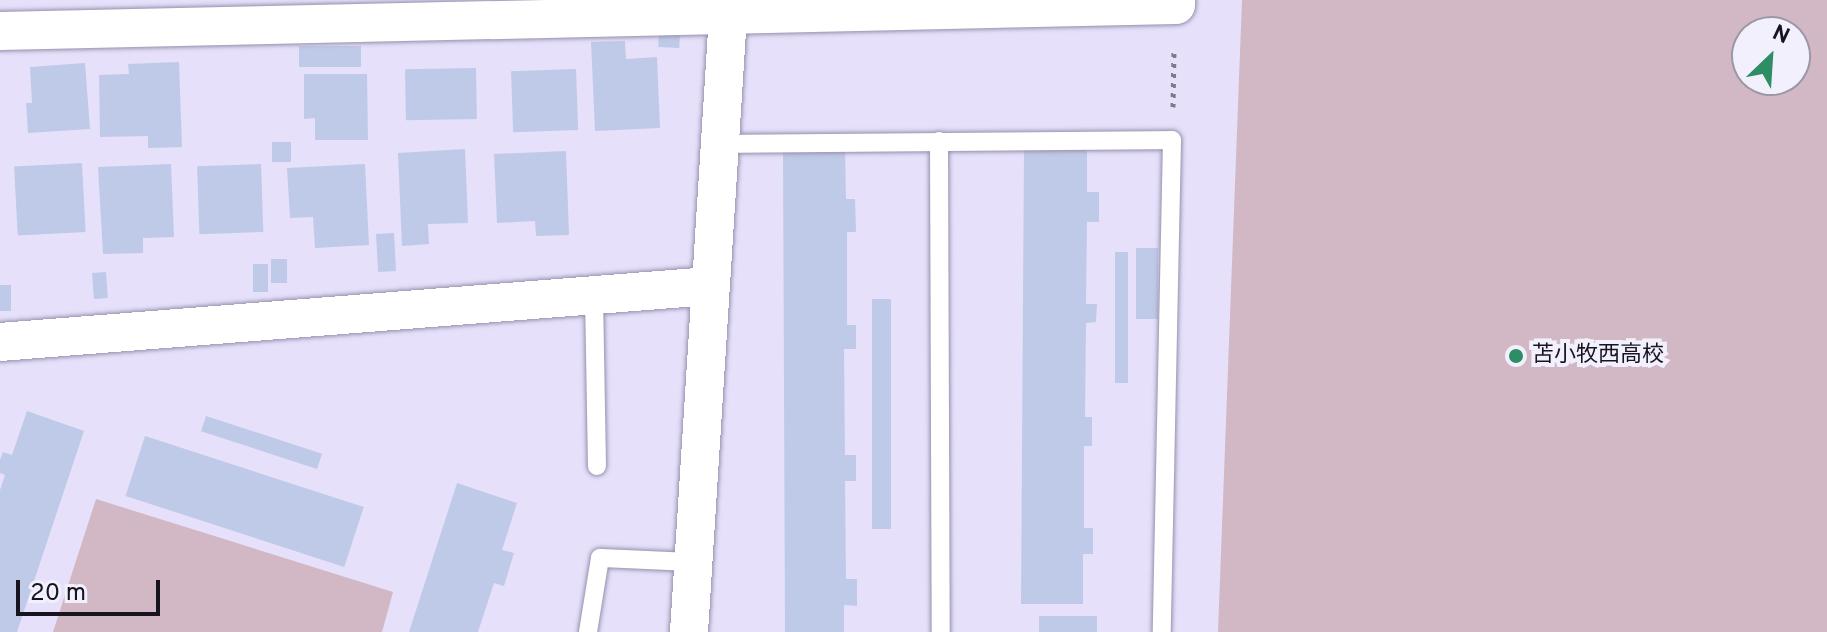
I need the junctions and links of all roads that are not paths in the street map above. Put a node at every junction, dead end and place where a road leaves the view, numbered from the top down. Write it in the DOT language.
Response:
graph roads {
  1 [pos="1176,2"];
  2 [pos="729,7"];
  3 [pos="0,31"];
  4 [pos="939,141"];
  5 [pos="720,144"];
  6 [pos="710,286"];
  7 [pos="594,295"];
  8 [pos="0,342"];
  9 [pos="597,466"];
  10 [pos="693,562"];
  11 [pos="588,632"];
  12 [pos="689,632"];
  13 [pos="941,632"];
  14 [pos="1162,632"];
  1 -- 2 [label="street"];
  2 -- 3 [label="street"];
  2 -- 5 [label="street"];
  4 -- 5 [label="lane"];
  4 -- 13 [label="lane"];
  4 -- 14 [label="lane"];
  5 -- 6 [label="street"];
  6 -- 7 [label="street"];
  6 -- 10 [label="street"];
  7 -- 8 [label="street"];
  7 -- 9 [label="lane"];
  10 -- 11 [label="lane"];
  10 -- 12 [label="street"];
}
